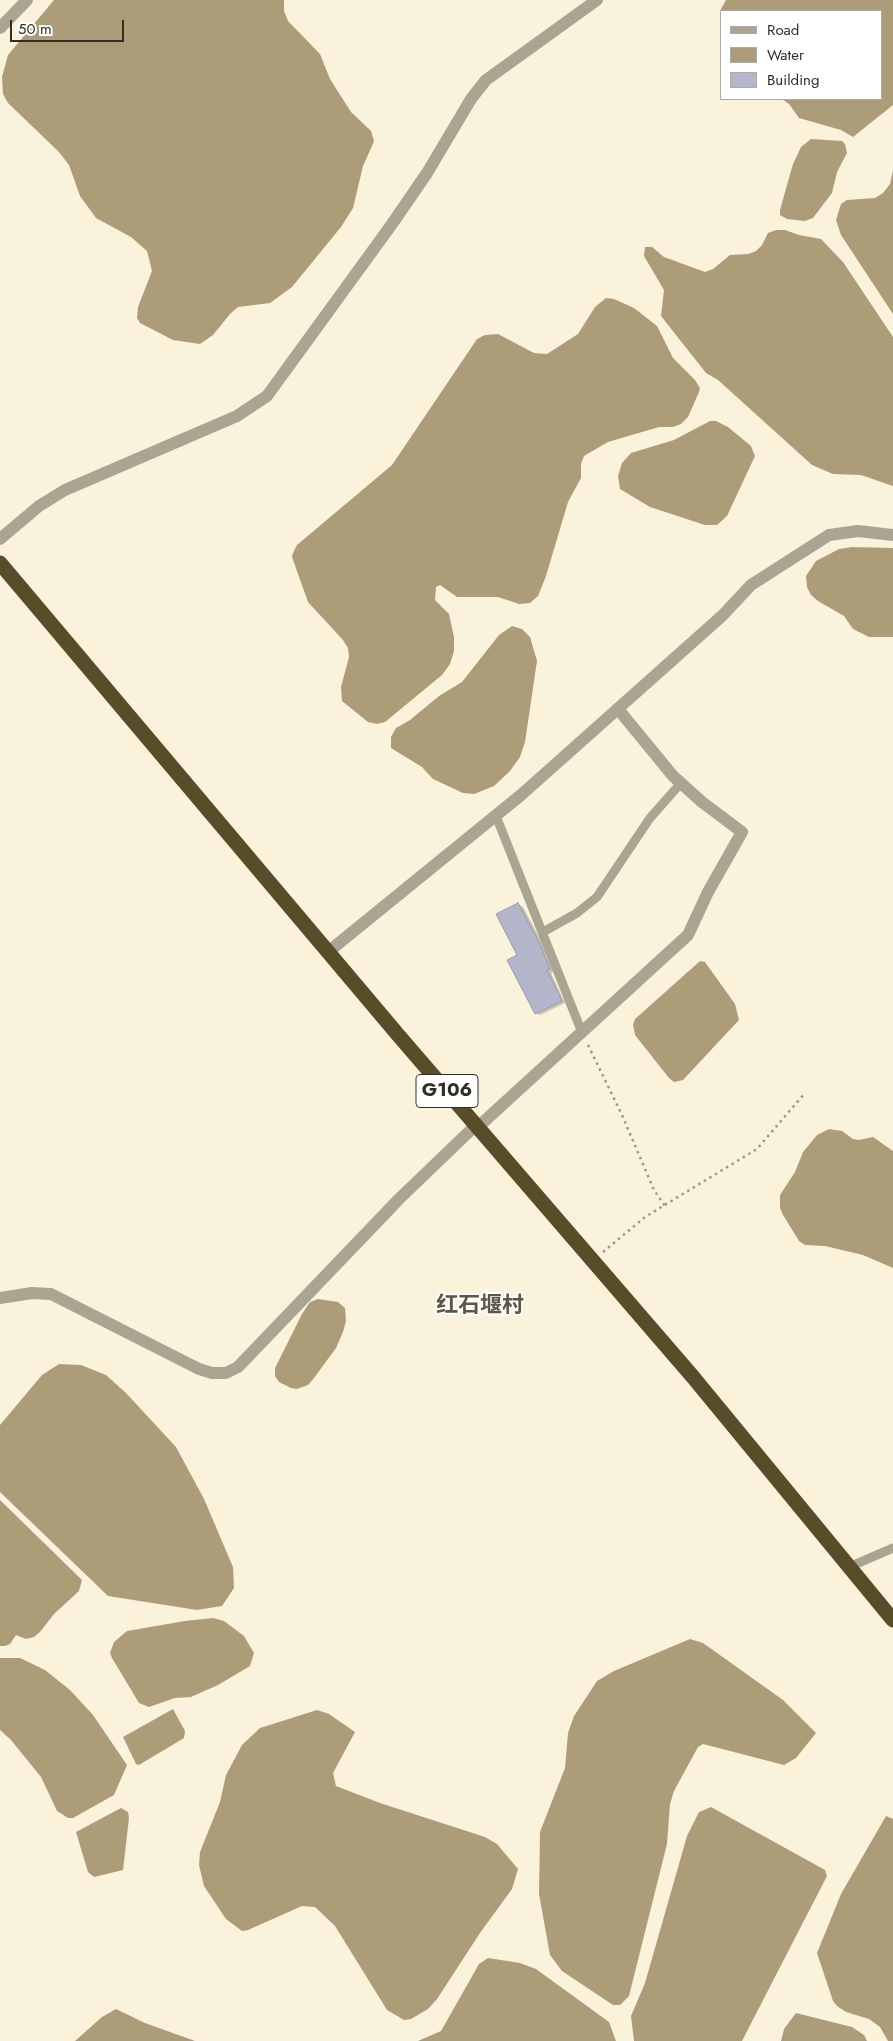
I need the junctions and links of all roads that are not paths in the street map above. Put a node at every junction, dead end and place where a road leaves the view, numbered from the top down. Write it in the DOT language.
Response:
graph roads {
  1 [pos="27,0"];
  2 [pos="597,0"];
  3 [pos="0,28"];
  4 [pos="893,535"];
  5 [pos="0,539"];
  6 [pos="0,563"];
  7 [pos="618,709"];
  8 [pos="680,783"];
  9 [pos="496,816"];
  10 [pos="543,932"];
  11 [pos="328,952"];
  12 [pos="582,1030"];
  13 [pos="477,1126"];
  14 [pos="0,1298"];
  15 [pos="893,1548"];
  16 [pos="849,1566"];
  17 [pos="893,1620"];
  1 -- 3 [label="street"];
  2 -- 5 [label="street"];
  4 -- 7 [label="street"];
  6 -- 11 [label="highway, G106"];
  7 -- 8 [label="street"];
  7 -- 9 [label="street"];
  8 -- 10 [label="lane"];
  8 -- 12 [label="street"];
  9 -- 10 [label="lane"];
  9 -- 11 [label="street"];
  10 -- 12 [label="lane"];
  11 -- 13 [label="highway, G106"];
  12 -- 13 [label="street"];
  13 -- 14 [label="street"];
  13 -- 16 [label="highway, G106"];
  15 -- 16 [label="lane"];
  16 -- 17 [label="highway, G106"];
}
